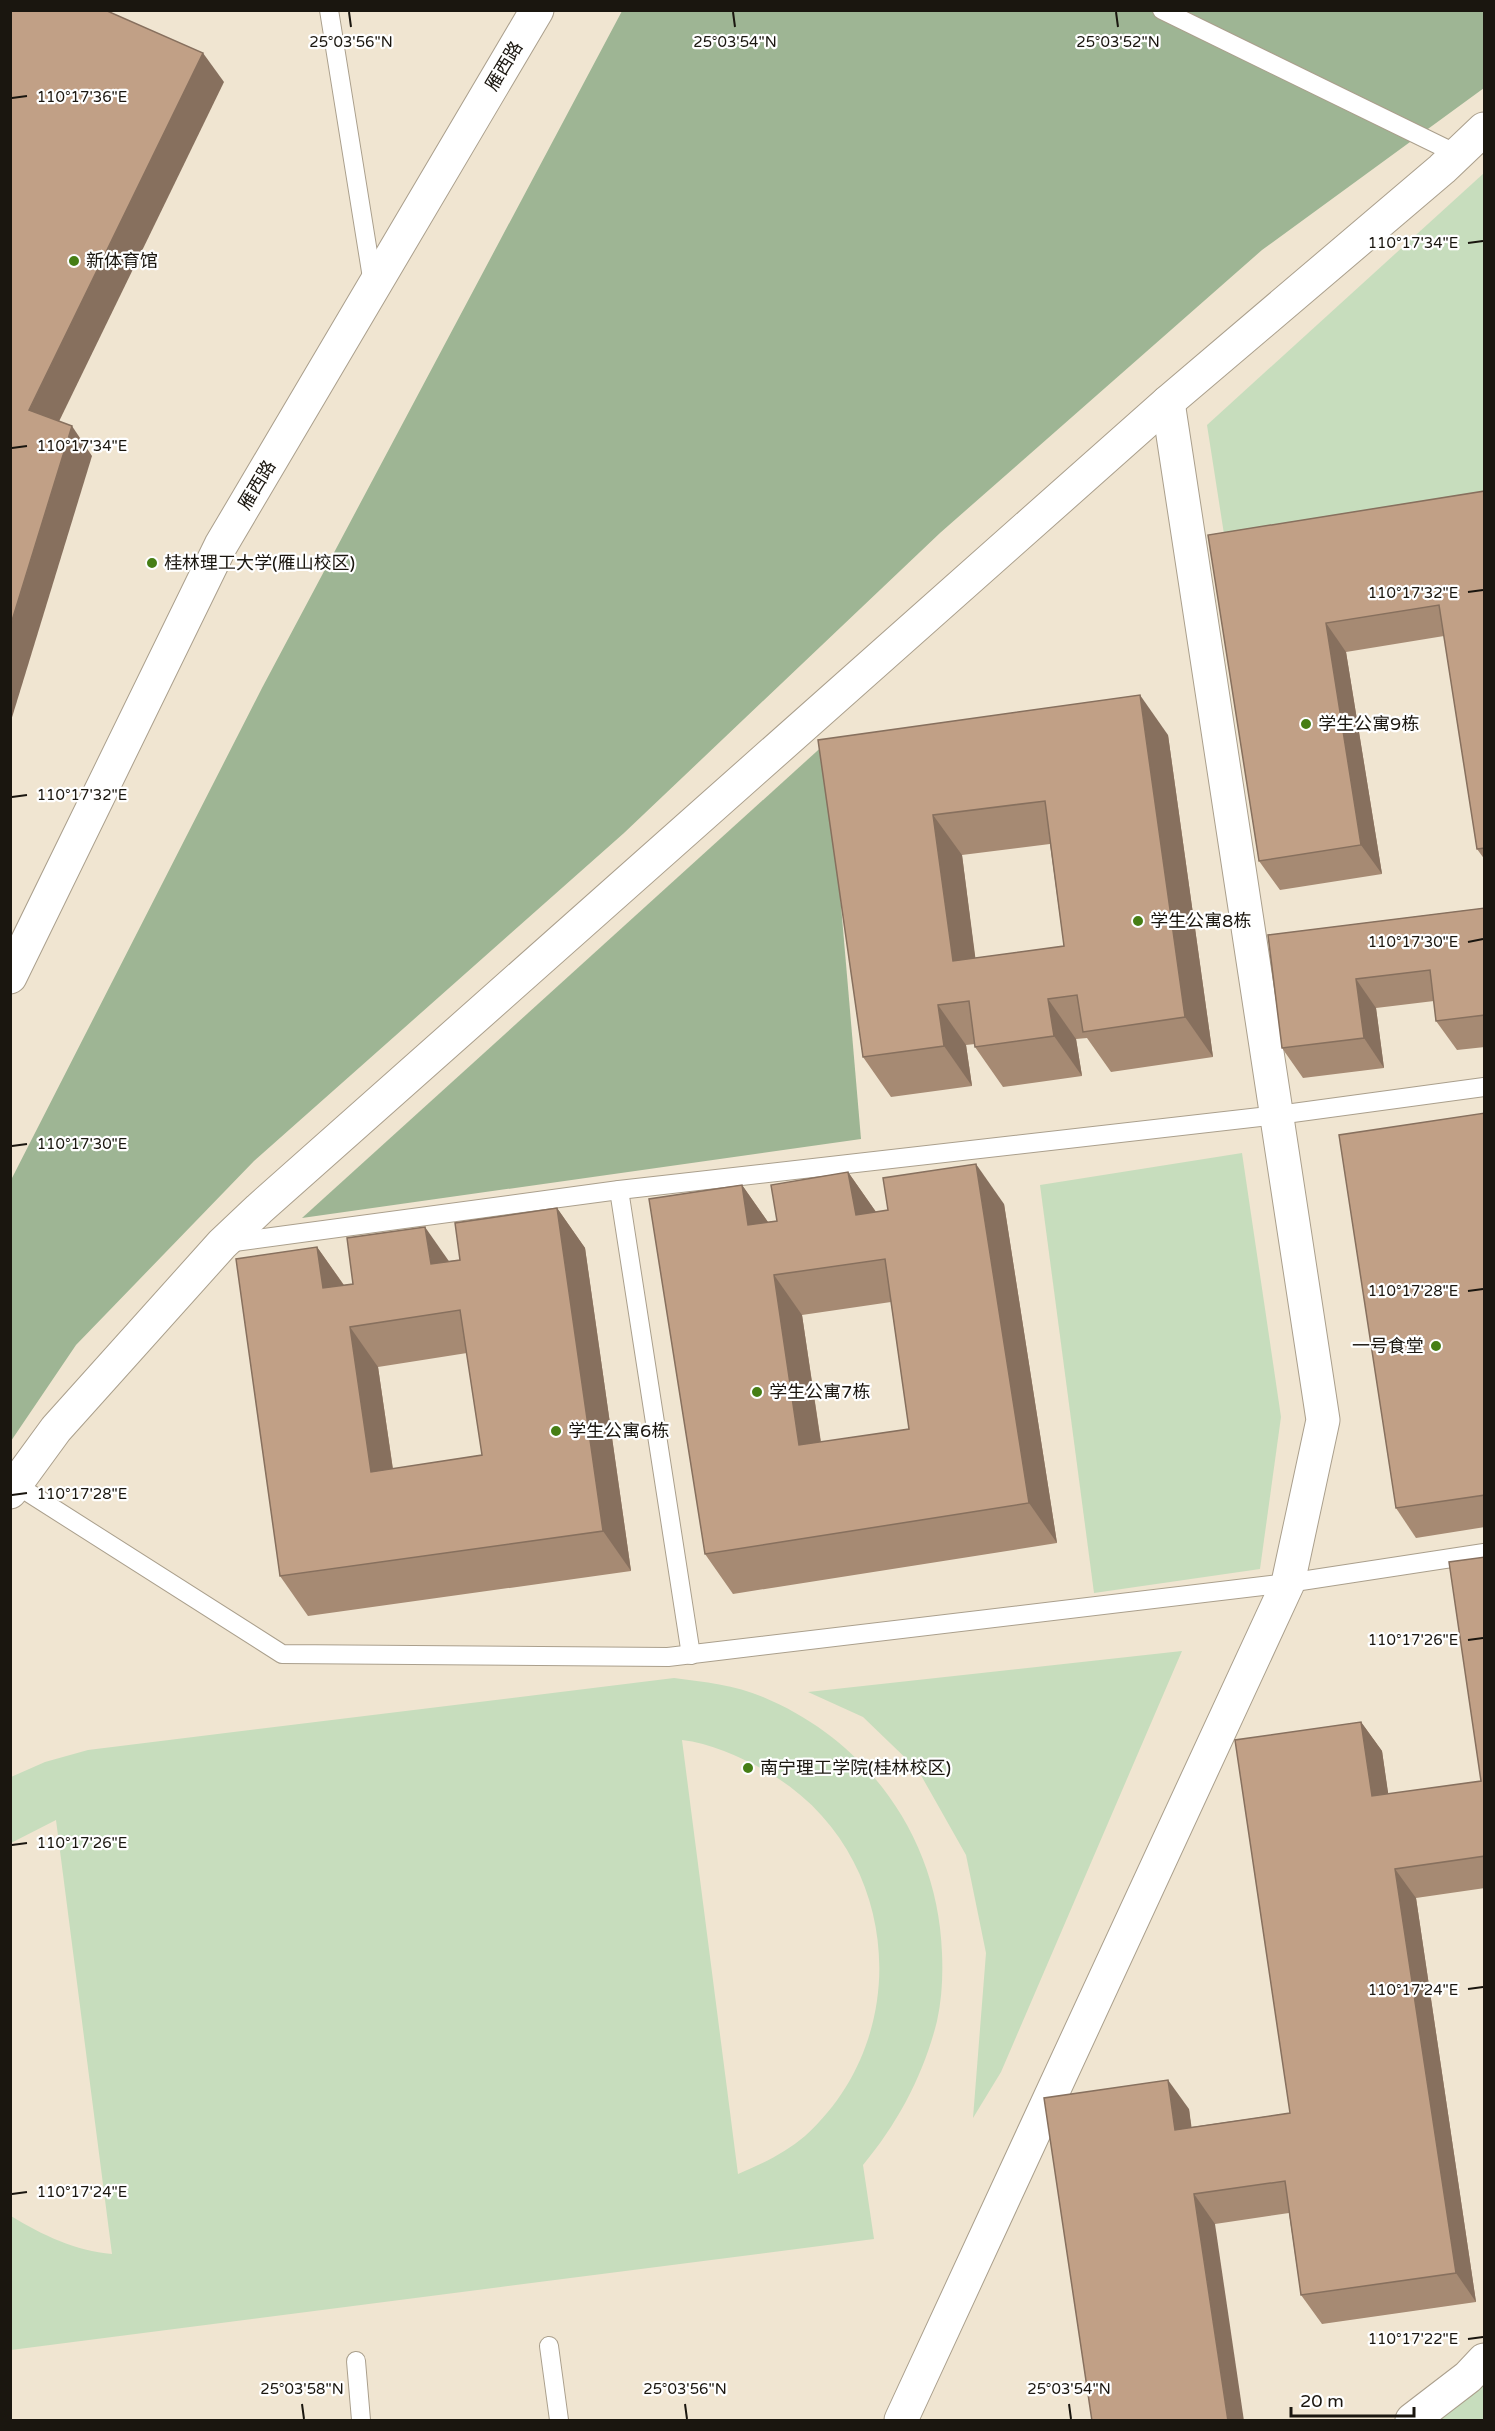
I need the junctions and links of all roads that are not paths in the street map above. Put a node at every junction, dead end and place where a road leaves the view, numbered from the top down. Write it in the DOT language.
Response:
graph roads {
  1 [pos="329,10"];
  2 [pos="537,10"];
  3 [pos="1162,10"];
  4 [pos="1485,129"];
  5 [pos="1457,154"];
  6 [pos="374,287"];
  7 [pos="1168,402"];
  8 [pos="10,977"];
  9 [pos="1485,1087"];
  10 [pos="1278,1115"];
  11 [pos="619,1190"];
  12 [pos="222,1244"];
  13 [pos="13,1488"];
  14 [pos="1485,1553"];
  15 [pos="1287,1584"];
  16 [pos="692,1655"];
  17 [pos="549,2346"];
  18 [pos="1485,2360"];
  19 [pos="356,2361"];
  20 [pos="361,2421"];
  21 [pos="559,2421"];
  22 [pos="901,2421"];
  23 [pos="1412,2421"];
  1 -- 6 [label="lane"];
  2 -- 6 [label="street, 雁西路"];
  3 -- 5 [label="lane"];
  4 -- 5 [label="street"];
  5 -- 7 [label="street"];
  6 -- 8 [label="street, 雁西路"];
  7 -- 10 [label="street"];
  7 -- 12 [label="street"];
  9 -- 10 [label="lane"];
  10 -- 11 [label="lane"];
  10 -- 15 [label="street"];
  11 -- 12 [label="lane"];
  11 -- 16 [label="lane"];
  12 -- 13 [label="street"];
  13 -- 16 [label="lane"];
  14 -- 15 [label="lane"];
  15 -- 16 [label="lane"];
  15 -- 22 [label="street"];
  17 -- 21 [label="lane"];
  18 -- 23 [label="street"];
  19 -- 20 [label="lane"];
}
